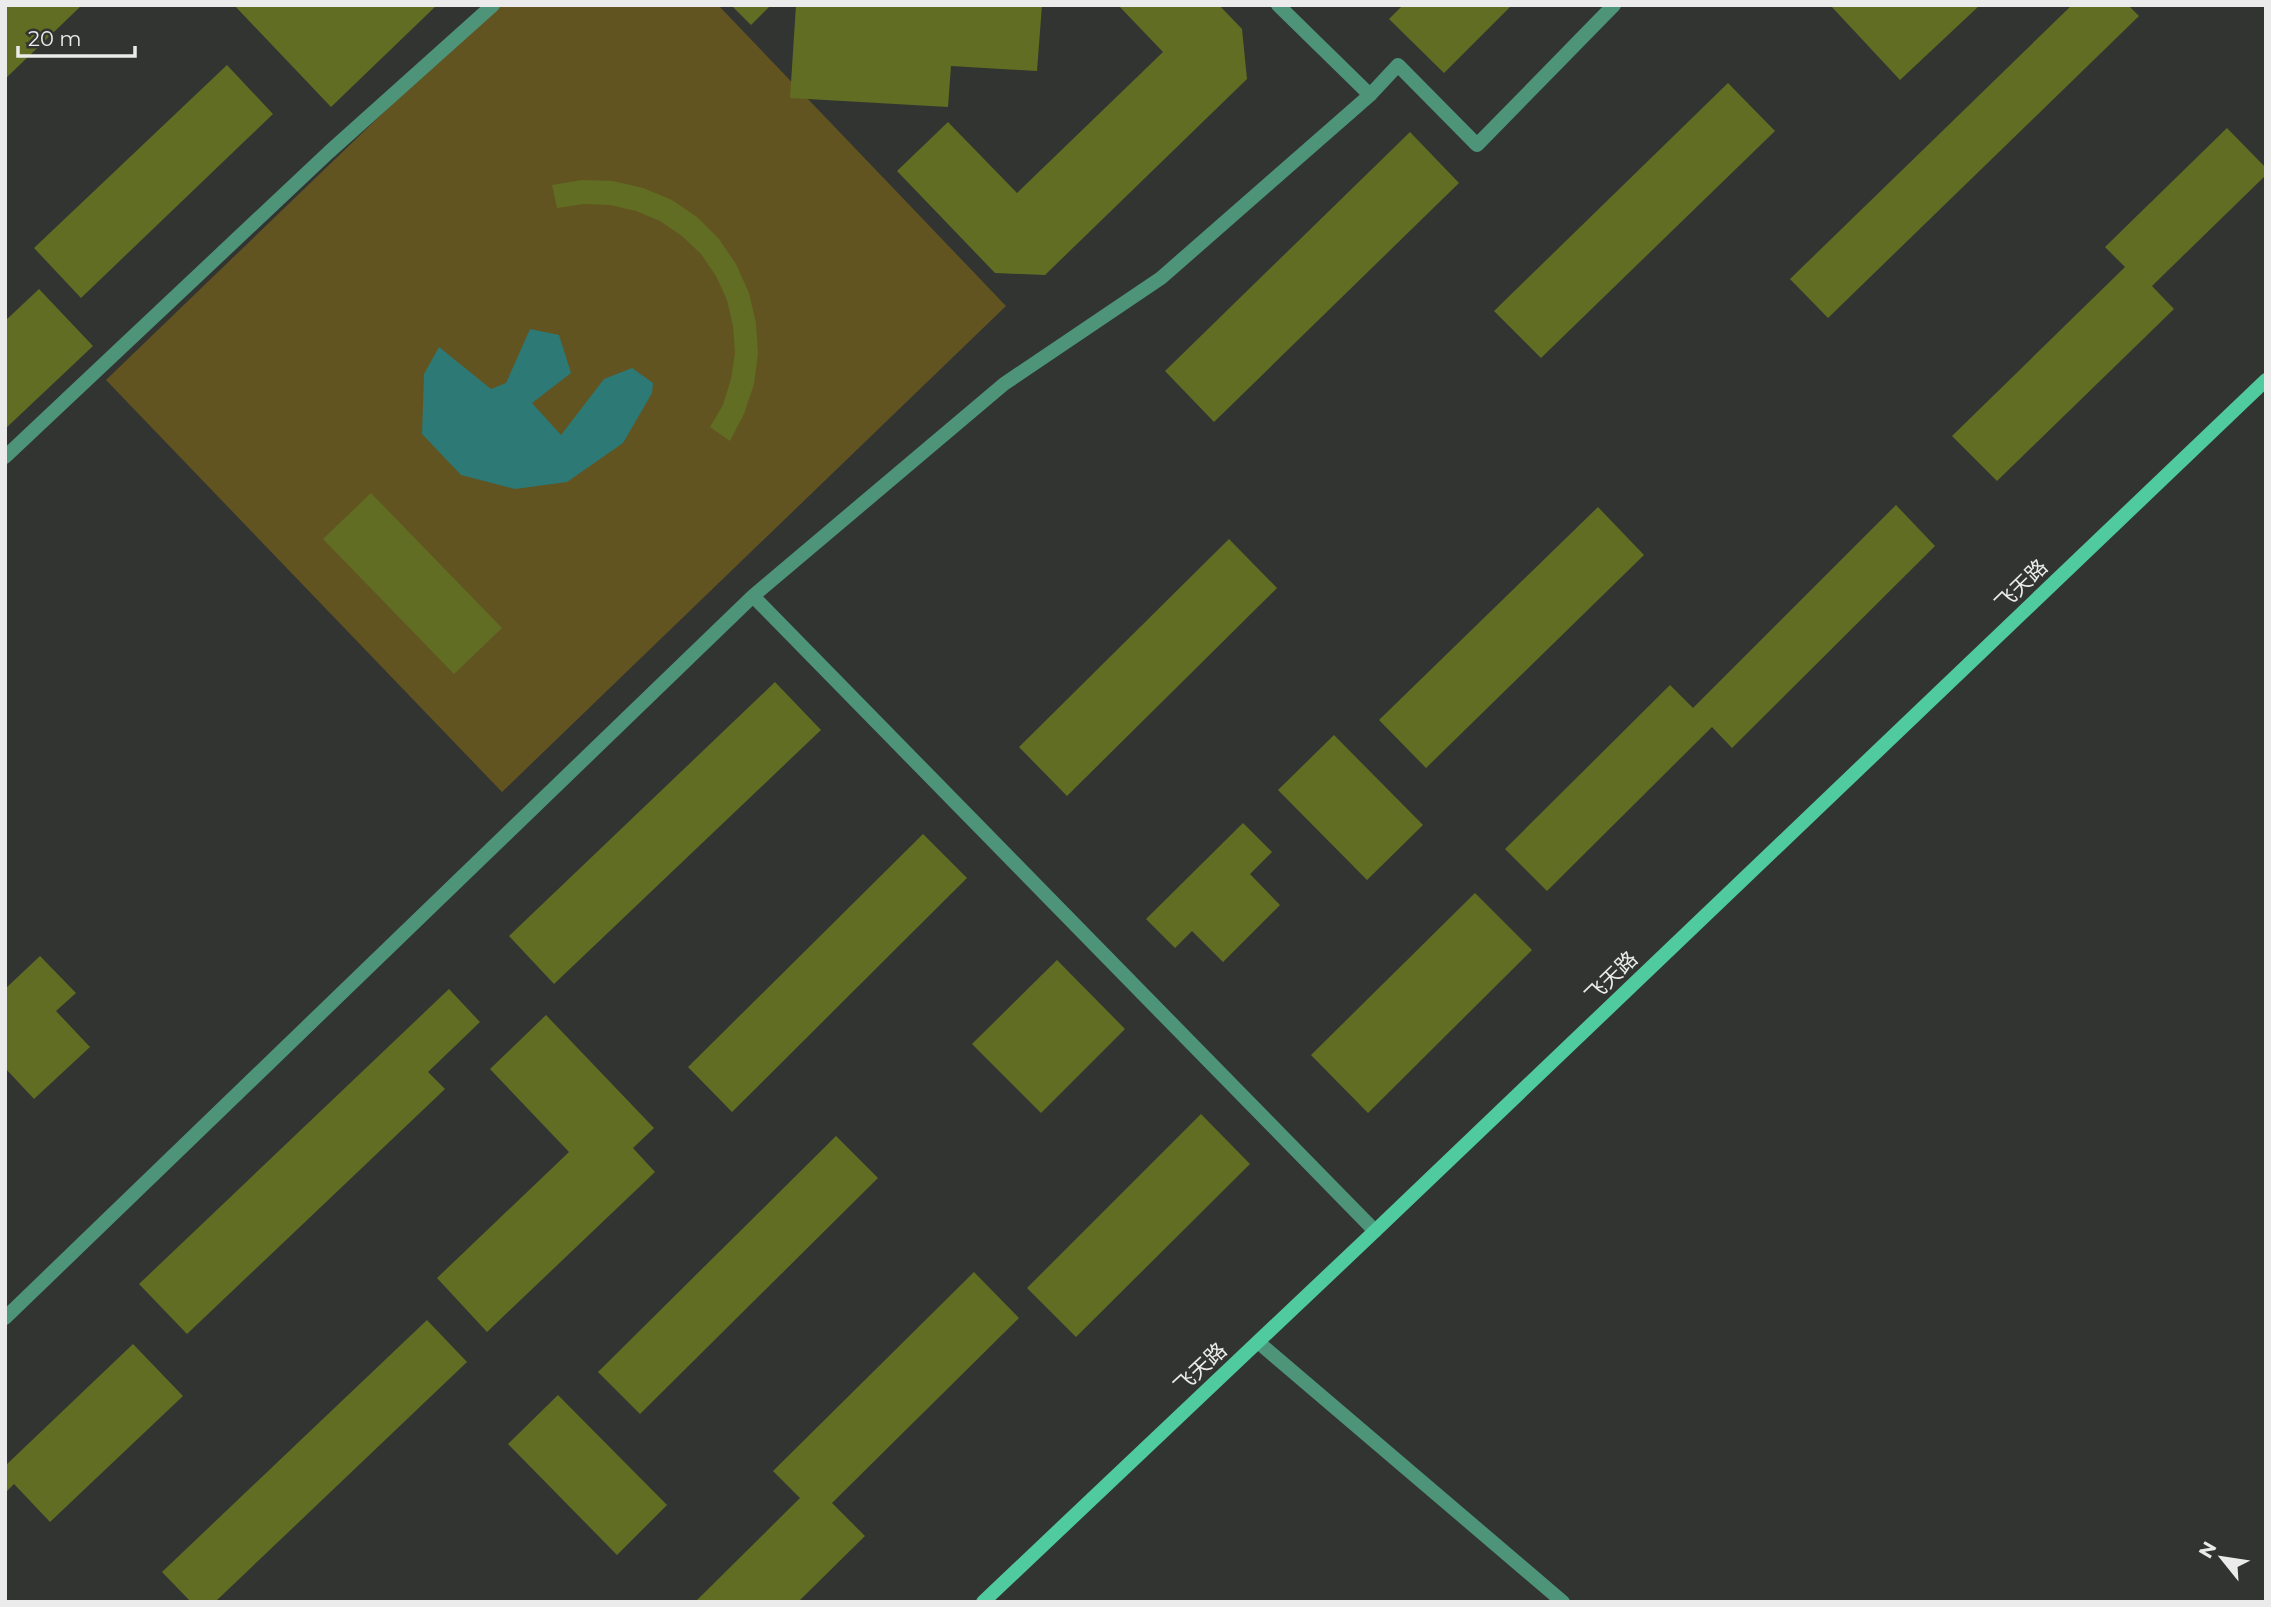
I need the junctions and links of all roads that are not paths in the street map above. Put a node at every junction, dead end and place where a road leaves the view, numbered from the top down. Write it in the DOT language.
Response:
graph roads {
  1 [pos="493,5"];
  2 [pos="1278,5"];
  3 [pos="1614,5"];
  4 [pos="1370,95"];
  5 [pos="2266,380"];
  6 [pos="5,457"];
  7 [pos="754,596"];
  8 [pos="1376,1231"];
  9 [pos="5,1318"];
  10 [pos="1258,1342"];
  11 [pos="983,1602"];
  12 [pos="1563,1602"];
  1 -- 6 [label="street"];
  2 -- 4 [label="street"];
  3 -- 4 [label="street"];
  4 -- 7 [label="street"];
  5 -- 8 [label="street, 飞天路"];
  7 -- 8 [label="street"];
  7 -- 9 [label="street"];
  8 -- 10 [label="street, 飞天路"];
  10 -- 11 [label="street, 飞天路"];
  10 -- 12 [label="street"];
}
